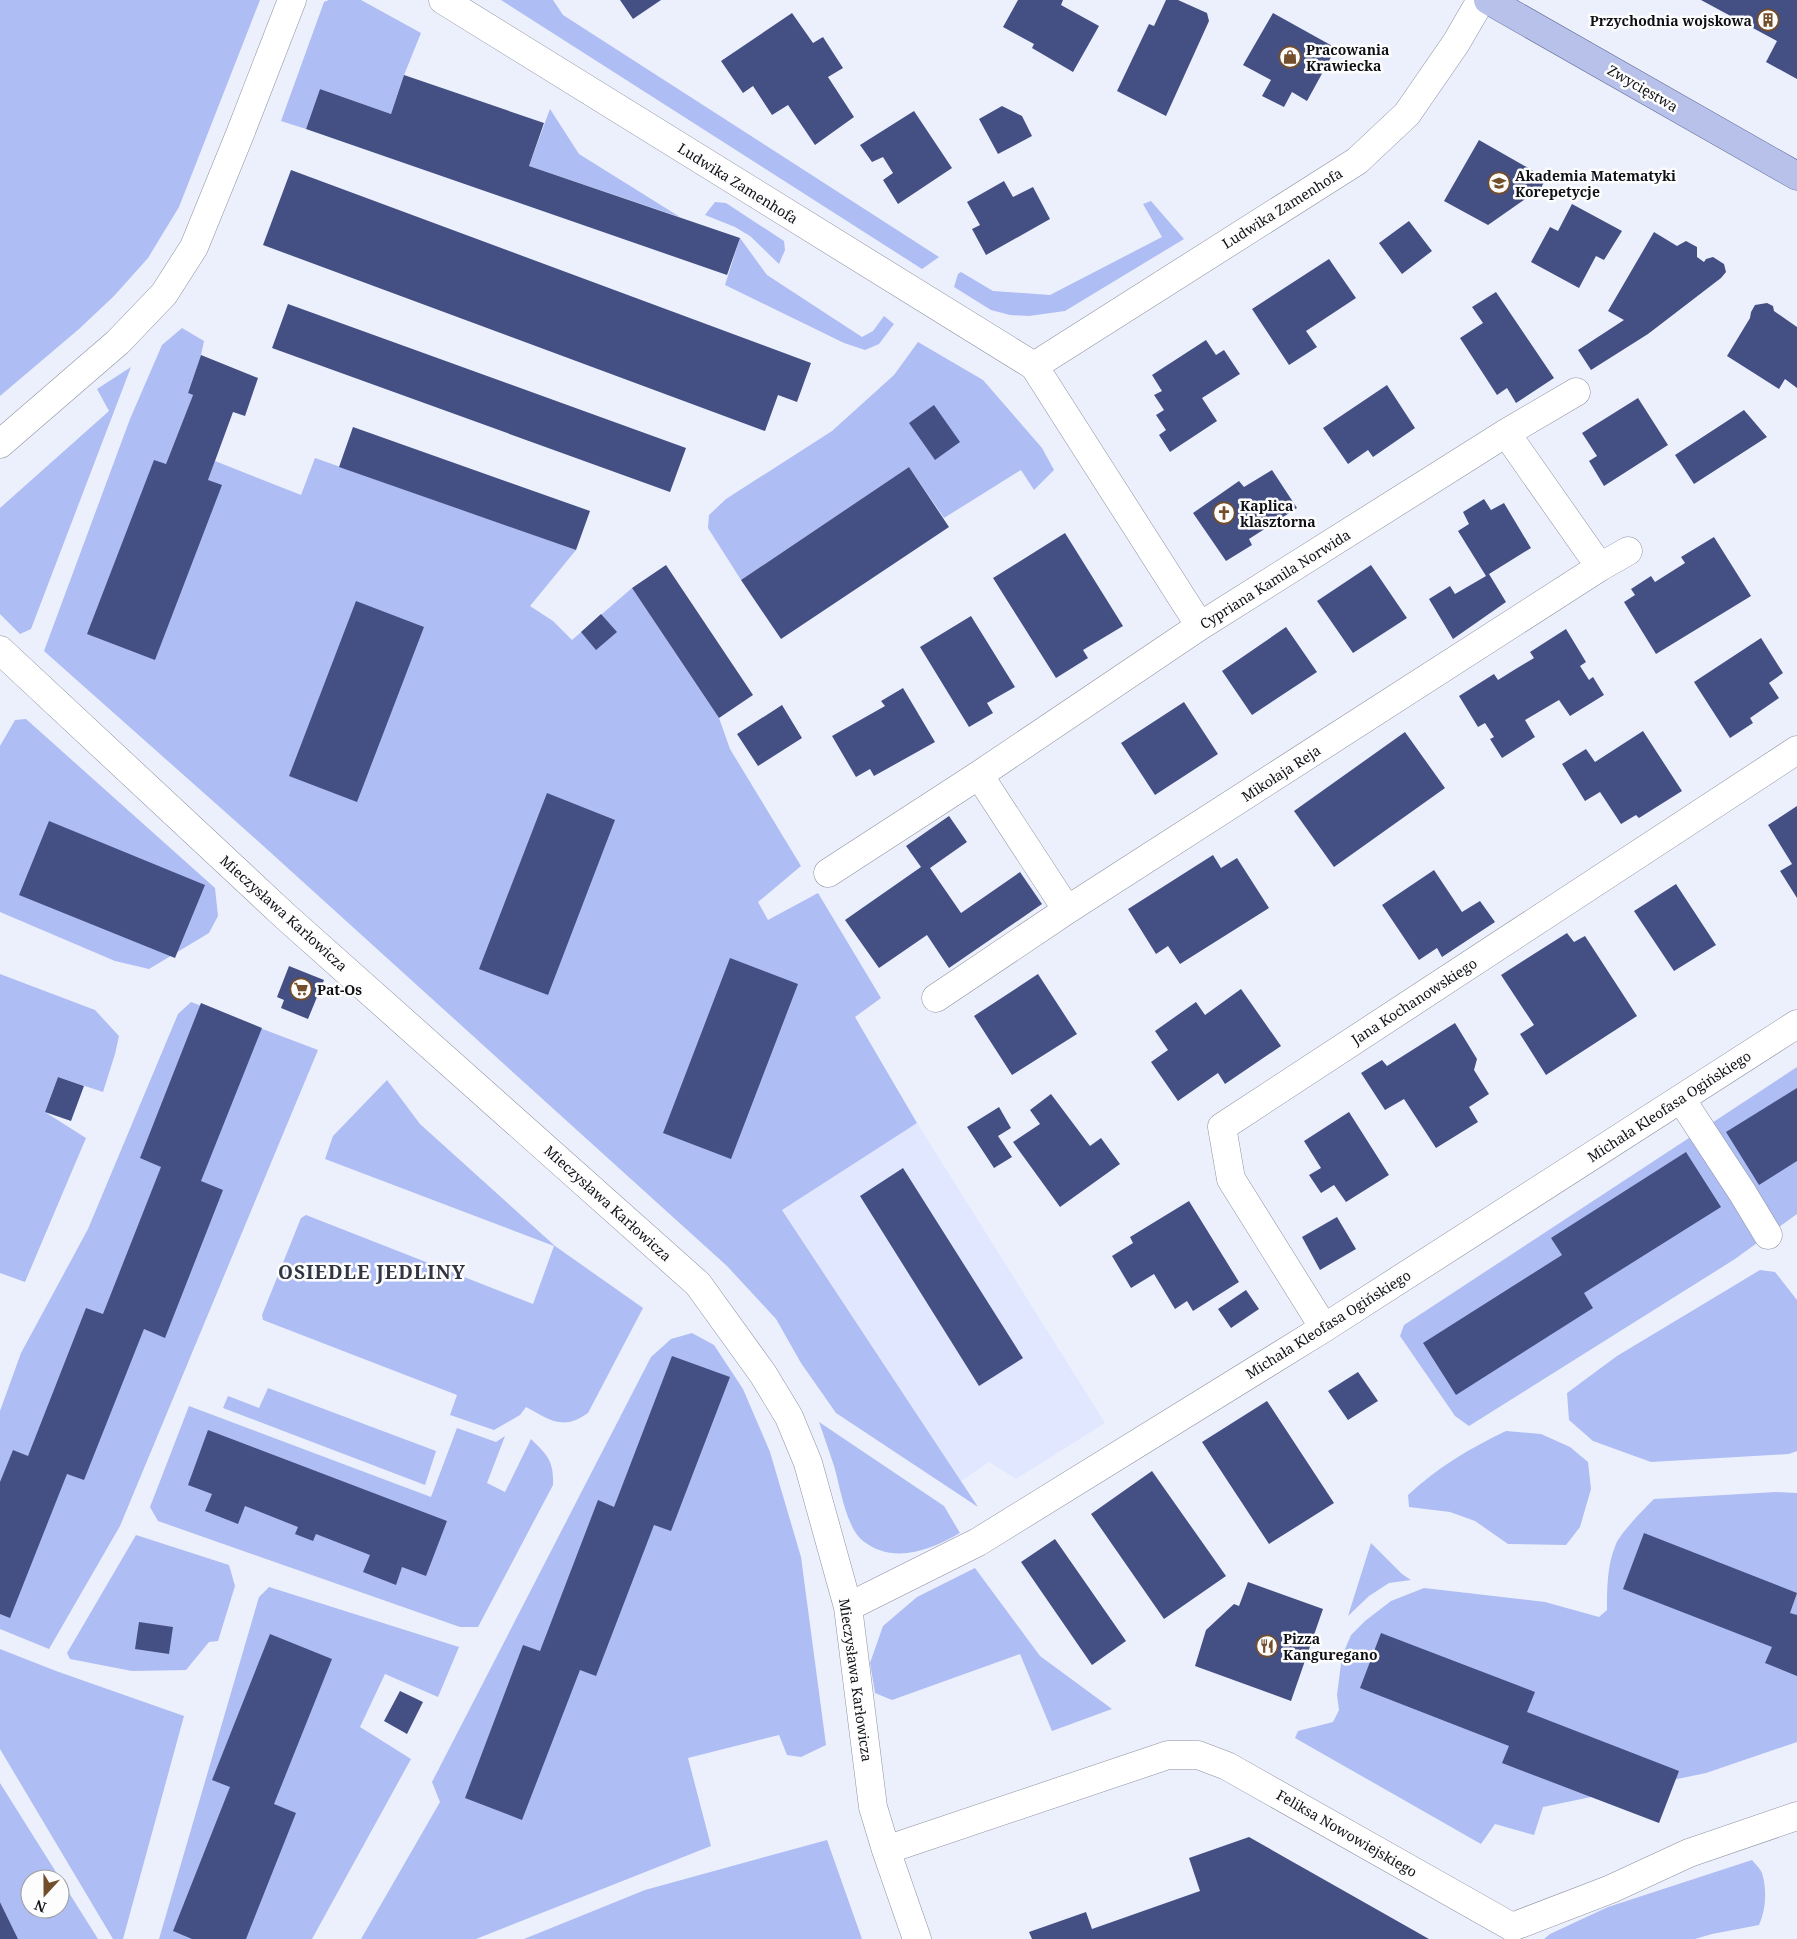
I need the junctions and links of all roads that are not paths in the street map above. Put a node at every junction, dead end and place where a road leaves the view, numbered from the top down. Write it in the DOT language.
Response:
graph roads {
  1 [pos="292,0"];
  2 [pos="443,0"];
  3 [pos="1481,0"];
  4 [pos="1488,0"];
  5 [pos="1797,176"];
  6 [pos="1034,366"];
  7 [pos="1576,392"];
  8 [pos="1506,432"];
  9 [pos="0,444"];
  10 [pos="1628,551"];
  11 [pos="1600,567"];
  12 [pos="1200,626"];
  13 [pos="0,650"];
  14 [pos="1797,750"];
  15 [pos="979,775"];
  16 [pos="828,873"];
  17 [pos="1067,910"];
  18 [pos="936,998"];
  19 [pos="1797,1024"];
  20 [pos="1681,1098"];
  21 [pos="1768,1234"];
  22 [pos="1324,1328"];
  23 [pos="848,1607"];
  24 [pos="1797,1816"];
  25 [pos="886,1850"];
  26 [pos="917,1939"];
  1 -- 9 [label="street"];
  2 -- 6 [label="street, Ludwika Zamenhofa"];
  3 -- 6 [label="street, Ludwika Zamenhofa"];
  4 -- 5 [label="main road, Zwycięstwa"];
  6 -- 12 [label="street, Ludwika Zamenhofa"];
  7 -- 8 [label="street, Cypriana Kamila Norwida"];
  8 -- 11 [label="street"];
  8 -- 12 [label="street, Cypriana Kamila Norwida"];
  10 -- 11 [label="street, Mikołaja Reja"];
  11 -- 17 [label="street, Mikołaja Reja"];
  12 -- 15 [label="street, Cypriana Kamila Norwida"];
  13 -- 23 [label="street, Mieczysława Karłowicza"];
  14 -- 22 [label="street, Jana Kochanowskiego"];
  15 -- 16 [label="street, Cypriana Kamila Norwida"];
  15 -- 17 [label="street"];
  17 -- 18 [label="street, Mikołaja Reja"];
  19 -- 20 [label="street, Michała Kleofasa Ogińskiego"];
  20 -- 21 [label="street"];
  20 -- 22 [label="street, Michała Kleofasa Ogińskiego"];
  22 -- 23 [label="street, Michała Kleofasa Ogińskiego"];
  23 -- 25 [label="street, Mieczysława Karłowicza"];
  24 -- 25 [label="street, Feliksa Nowowiejskiego"];
  25 -- 26 [label="street, Mieczysława Karłowicza"];
}
